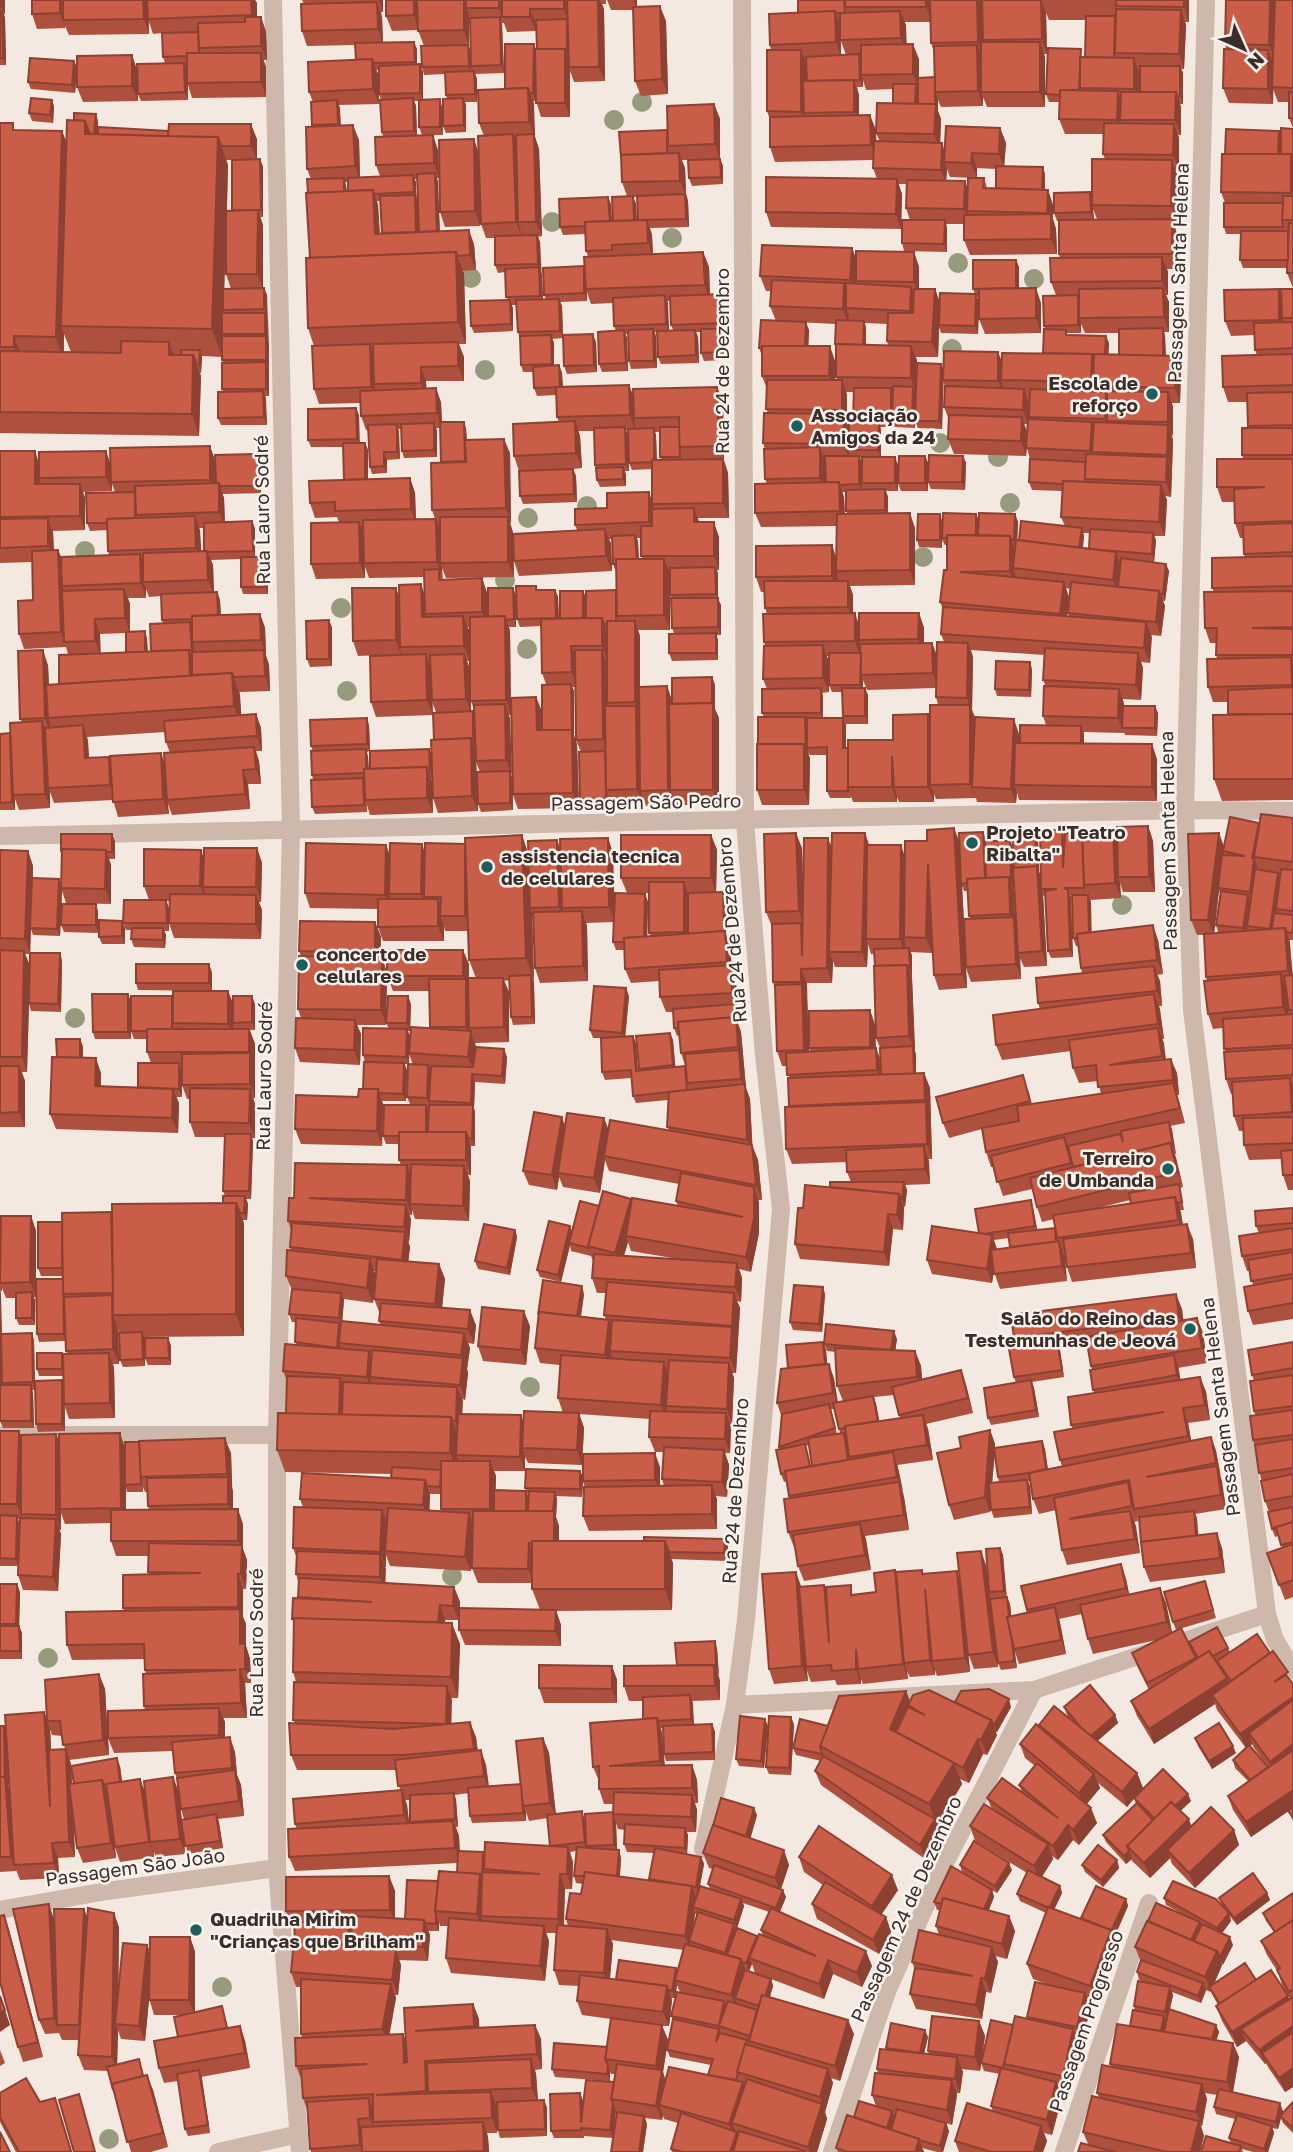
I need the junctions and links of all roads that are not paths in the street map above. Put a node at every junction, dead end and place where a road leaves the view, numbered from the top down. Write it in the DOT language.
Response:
graph roads {
  1 [pos="274,0"];
  2 [pos="742,0"];
  3 [pos="1206,0"];
  4 [pos="1185,810"];
  5 [pos="1293,811"];
  6 [pos="745,821"];
  7 [pos="291,830"];
  8 [pos="0,836"];
  9 [pos="277,1434"];
  10 [pos="0,1435"];
  11 [pos="1266,1614"];
  12 [pos="1293,1670"];
  13 [pos="1034,1690"];
  14 [pos="735,1705"];
  15 [pos="703,1849"];
  16 [pos="277,1868"];
  17 [pos="1149,1903"];
  18 [pos="0,1910"];
  19 [pos="299,2134"];
  20 [pos="218,2152"];
  21 [pos="300,2152"];
  22 [pos="832,2152"];
  23 [pos="1064,2152"];
  1 -- 7 [label="street, Rua Lauro Sodré"];
  2 -- 6 [label="street, Rua 24 de Dezembro"];
  3 -- 4 [label="street, Passagem Santa Helena"];
  4 -- 5 [label="street, Passagem São Pedro"];
  4 -- 6 [label="street, Passagem São Pedro"];
  4 -- 11 [label="street, Passagem Santa Helena"];
  6 -- 7 [label="street, Passagem São Pedro"];
  6 -- 14 [label="street, Rua 24 de Dezembro"];
  7 -- 8 [label="street, Passagem São Pedro"];
  7 -- 9 [label="street, Rua Lauro Sodré"];
  9 -- 10 [label="street"];
  9 -- 16 [label="street, Rua Lauro Sodré"];
  11 -- 12 [label="street, Passagem Santa Helena"];
  11 -- 13 [label="street"];
  13 -- 14 [label="street"];
  13 -- 22 [label="street, Passagem 24 de Dezembro"];
  14 -- 15 [label="street, Rua 24 de Dezembro"];
  16 -- 18 [label="street, Passagem São João"];
  16 -- 19 [label="street, Rua Lauro Sodré"];
  17 -- 23 [label="street, Passagem Progresso"];
  19 -- 20 [label="street"];
  19 -- 21 [label="street, Rua Lauro Sodré"];
}
